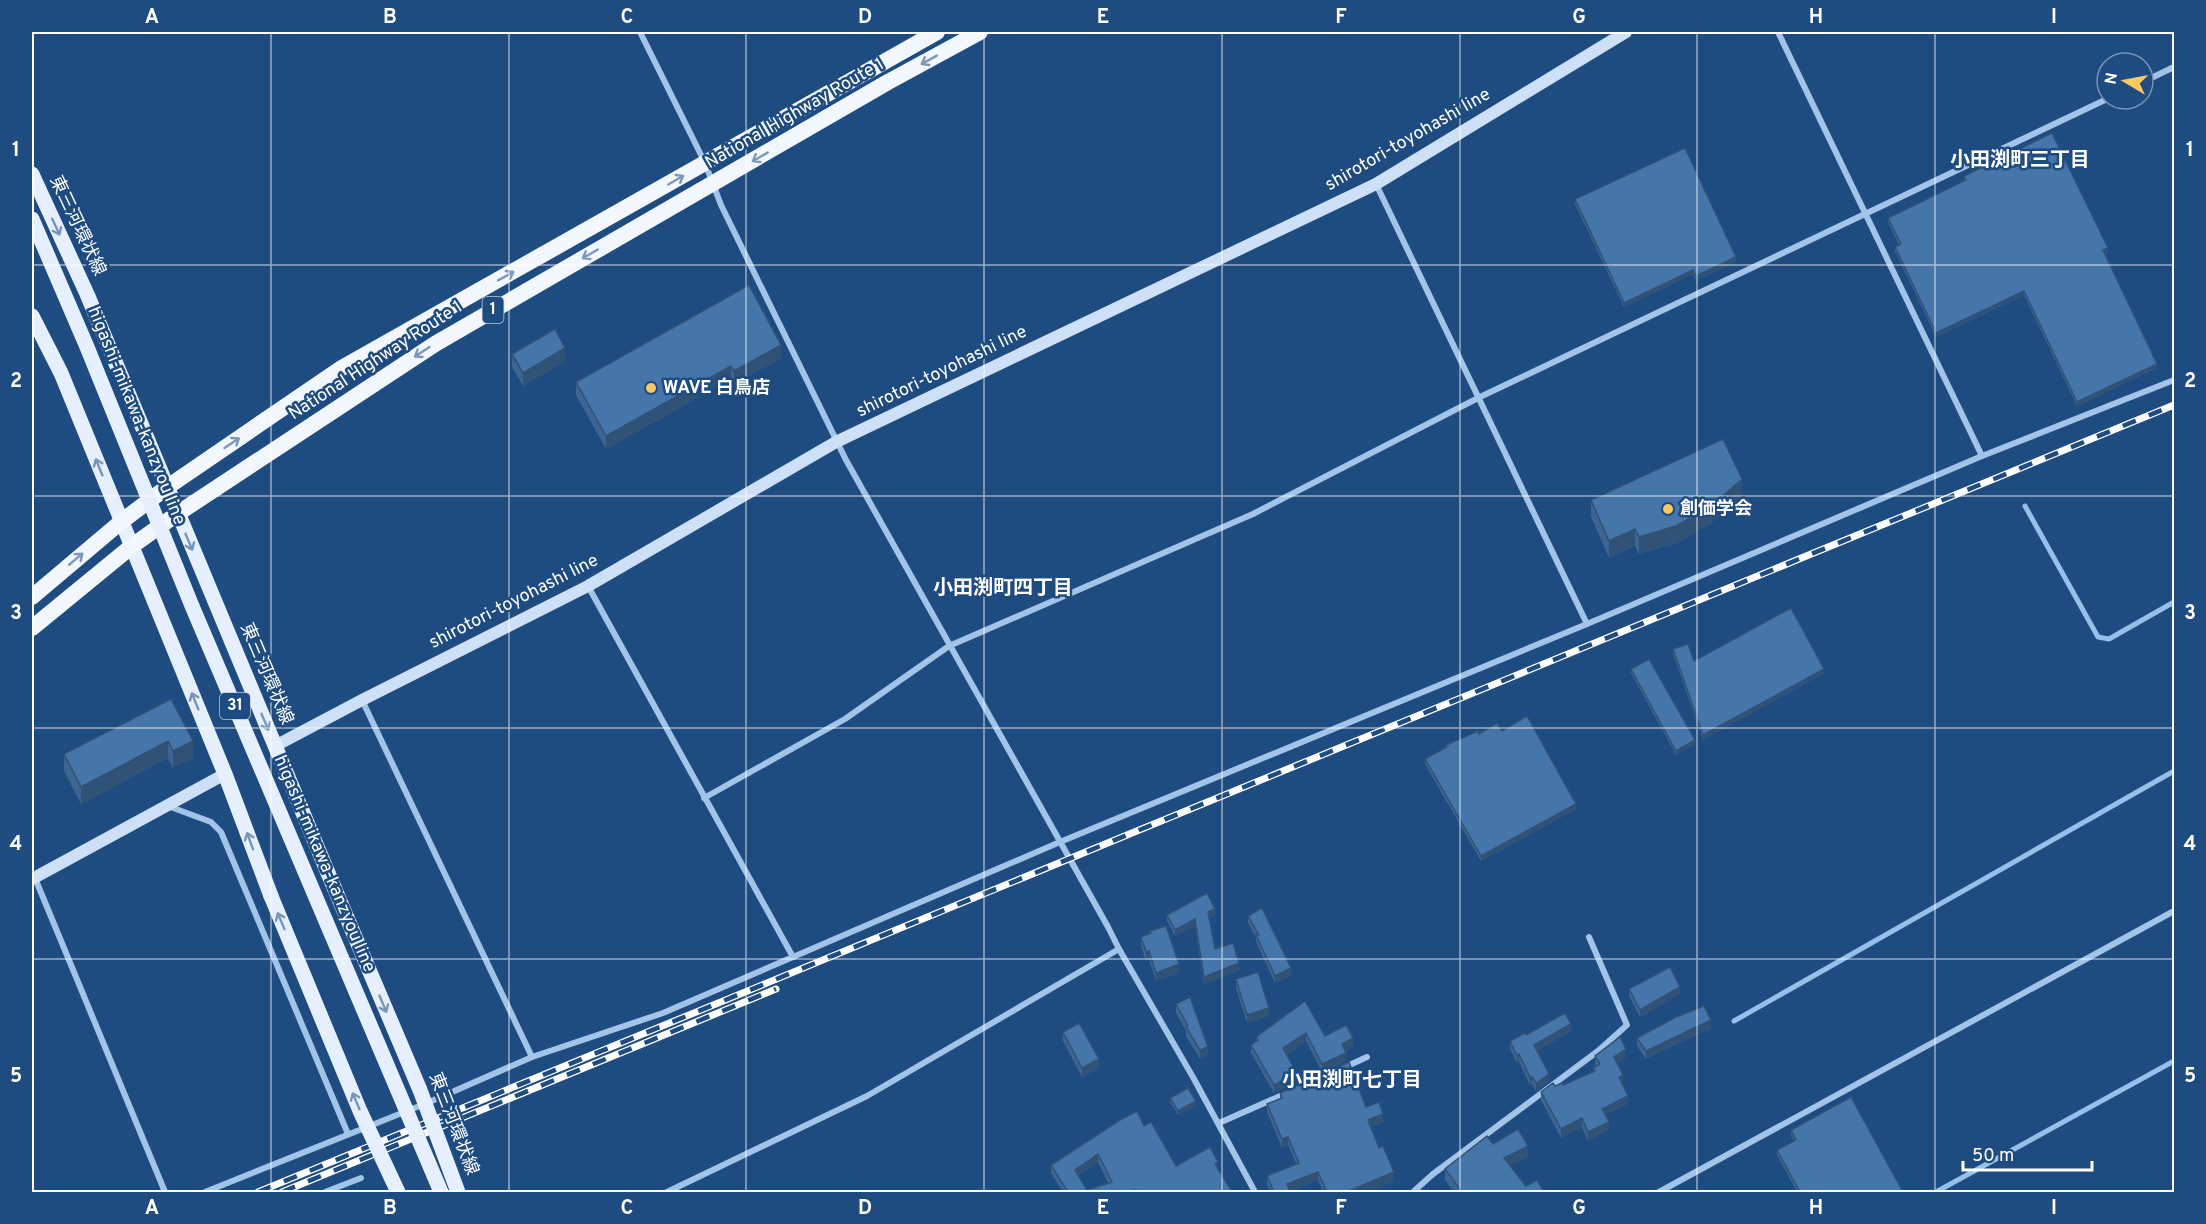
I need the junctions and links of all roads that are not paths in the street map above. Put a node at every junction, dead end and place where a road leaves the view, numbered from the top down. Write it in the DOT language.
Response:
graph roads {
  1 [pos="640,32"];
  2 [pos="938,32"];
  3 [pos="980,32"];
  4 [pos="1626,32"];
  5 [pos="1778,32"];
  6 [pos="2175,66"];
  7 [pos="2155,76"];
  8 [pos="2095,105"];
  9 [pos="705,163"];
  10 [pos="32,174"];
  11 [pos="713,184"];
  12 [pos="1376,184"];
  13 [pos="1864,214"];
  14 [pos="32,219"];
  15 [pos="32,316"];
  16 [pos="2175,380"];
  17 [pos="1479,397"];
  18 [pos="836,442"];
  19 [pos="1982,456"];
  20 [pos="166,488"];
  21 [pos="177,514"];
  22 [pos="122,521"];
  23 [pos="132,546"];
  24 [pos="588,586"];
  25 [pos="32,597"];
  26 [pos="1587,624"];
  27 [pos="32,628"];
  28 [pos="949,646"];
  29 [pos="362,700"];
  30 [pos="275,747"];
  31 [pos="225,774"];
  32 [pos="704,798"];
  33 [pos="167,806"];
  34 [pos="1060,842"];
  35 [pos="33,878"];
  36 [pos="2175,911"];
  37 [pos="1589,937"];
  38 [pos="1119,949"];
  39 [pos="793,957"];
  40 [pos="532,1057"];
  41 [pos="1367,1057"];
  42 [pos="1219,1123"];
  43 [pos="348,1134"];
  44 [pos="361,1178"];
  45 [pos="165,1192"];
  46 [pos="205,1192"];
  47 [pos="325,1192"];
  48 [pos="398,1192"];
  49 [pos="441,1192"];
  50 [pos="458,1192"];
  51 [pos="667,1192"];
  52 [pos="1255,1192"];
  53 [pos="1413,1192"];
  54 [pos="1659,1192"];
  1 -- 9 [label="street"];
  2 -- 9 [label="highway, National Highway Route 1 / 1"];
  3 -- 11 [label="highway, National Highway Route 1 / 1, one-way"];
  4 -- 12 [label="main road, shirotori-toyohashi line"];
  5 -- 13 [label="street"];
  6 -- 7 [label="street"];
  8 -- 13 [label="street"];
  9 -- 11 [label="street"];
  20 -- 9 [label="highway, National Highway Route 1 / 1, one-way"];
  10 -- 20 [label="main road, 東三河環状線 / 31, one-way"];
  11 -- 18 [label="street"];
  11 -- 21 [label="highway, National Highway Route 1 / 1, one-way"];
  12 -- 17 [label="street"];
  12 -- 18 [label="main road, shirotori-toyohashi line"];
  13 -- 17 [label="street"];
  13 -- 19 [label="street"];
  14 -- 49 [label="main road, higashi-mikawa-kanzyou line / 31, bridge"];
  22 -- 15 [label="main road, 31, one-way"];
  16 -- 19 [label="street"];
  17 -- 26 [label="street"];
  17 -- 28 [label="street"];
  18 -- 24 [label="main road, shirotori-toyohashi line"];
  18 -- 28 [label="street"];
  19 -- 26 [label="street"];
  20 -- 21 [label="main road, 東三河環状線 / 31"];
  20 -- 22 [label="highway, National Highway Route 1 / 1"];
  21 -- 23 [label="highway, National Highway Route 1 / 1"];
  21 -- 30 [label="main road, 東三河環状線 / 31, one-way"];
  22 -- 23 [label="main road, 31"];
  25 -- 22 [label="highway, National Highway Route 1 / 1, one-way"];
  23 -- 27 [label="highway, National Highway Route 1 / 1"];
  31 -- 23 [label="main road, 31, one-way"];
  24 -- 29 [label="main road, shirotori-toyohashi line"];
  24 -- 32 [label="street"];
  26 -- 34 [label="street"];
  28 -- 32 [label="street"];
  28 -- 34 [label="street"];
  29 -- 30 [label="main road, shirotori-toyohashi line"];
  29 -- 40 [label="street"];
  30 -- 50 [label="main road, 東三河環状線 / 31, one-way, bridge"];
  31 -- 33 [label="main road"];
  48 -- 31 [label="main road, 31, one-way, bridge"];
  32 -- 39 [label="street"];
  33 -- 35 [label="main road"];
  33 -- 43 [label="street"];
  34 -- 38 [label="street"];
  34 -- 39 [label="street"];
  35 -- 45 [label="street"];
  36 -- 54 [label="street"];
  37 -- 53 [label="street"];
  38 -- 42 [label="street"];
  38 -- 51 [label="street"];
  39 -- 40 [label="street"];
  40 -- 43 [label="street"];
  41 -- 42 [label="street"];
  42 -- 52 [label="street"];
  43 -- 46 [label="street"];
  44 -- 47 [label="street"];
}
